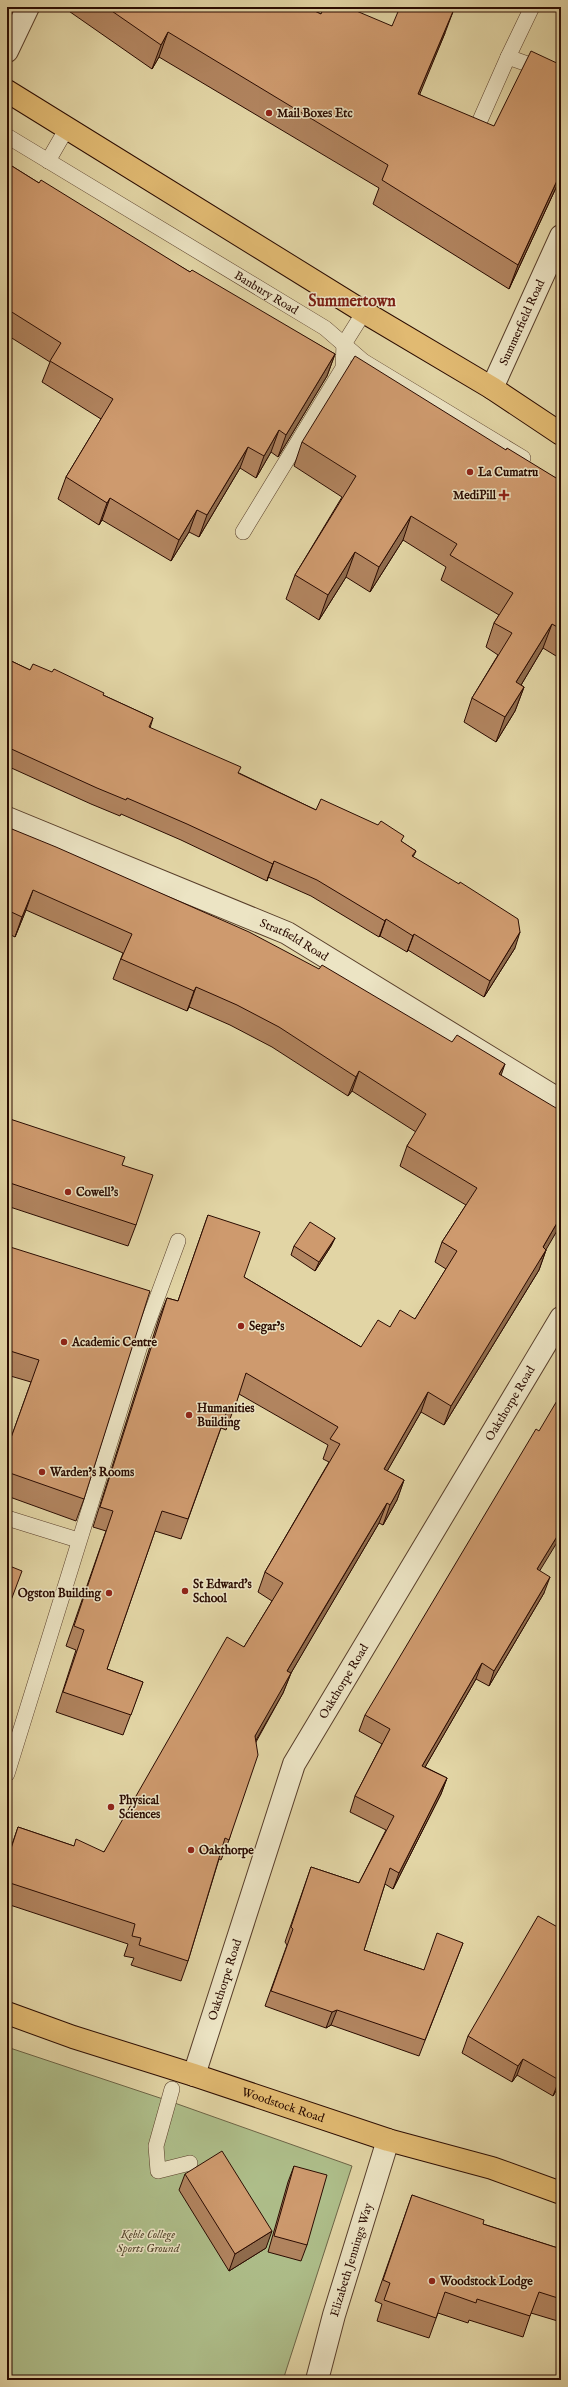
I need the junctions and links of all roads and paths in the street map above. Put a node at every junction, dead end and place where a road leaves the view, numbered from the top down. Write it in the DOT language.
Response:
graph roads {
  1 [pos="28,7"];
  2 [pos="532,7"];
  3 [pos="7,51"];
  4 [pos="508,57"];
  5 [pos="561,76"];
  6 [pos="7,91"];
  7 [pos="67,128"];
  8 [pos="474,134"];
  9 [pos="7,136"];
  10 [pos="48,161"];
  11 [pos="561,236"];
  12 [pos="364,312"];
  13 [pos="344,344"];
  14 [pos="492,388"];
  15 [pos="561,434"];
  16 [pos="534,465"];
  17 [pos="243,532"];
  18 [pos="7,818"];
  19 [pos="561,1101"];
  20 [pos="178,1241"];
  21 [pos="560,1323"];
  22 [pos="7,1518"];
  23 [pos="78,1540"];
  24 [pos="7,1774"];
  25 [pos="7,2013"];
  26 [pos="194,2074"];
  27 [pos="172,2089"];
  28 [pos="388,2140"];
  29 [pos="190,2163"];
  30 [pos="561,2193"];
  31 [pos="317,2380"];
  1 -- 3 [label="street"];
  2 -- 4 [label="lane"];
  4 -- 5 [label="lane"];
  4 -- 8 [label="lane"];
  6 -- 7 [label="main road"];
  7 -- 10 [label="lane"];
  7 -- 12 [label="main road"];
  9 -- 10 [label="lane, Banbury Road"];
  10 -- 13 [label="lane, Banbury Road"];
  11 -- 14 [label="street, Summerfield Road"];
  12 -- 13 [label="lane"];
  12 -- 14 [label="main road"];
  13 -- 16 [label="lane, Banbury Road"];
  13 -- 17 [label="lane"];
  14 -- 15 [label="main road"];
  18 -- 19 [label="street, Stratfield Road"];
  20 -- 23 [label="lane"];
  21 -- 26 [label="street, Oakthorpe Road"];
  22 -- 23 [label="lane"];
  23 -- 24 [label="lane"];
  25 -- 26 [label="main road, Woodstock Road"];
  26 -- 28 [label="main road, Woodstock Road"];
  27 -- 29 [label="lane"];
  28 -- 30 [label="main road, Woodstock Road"];
  28 -- 31 [label="street, Elizabeth Jennings Way"];
}
